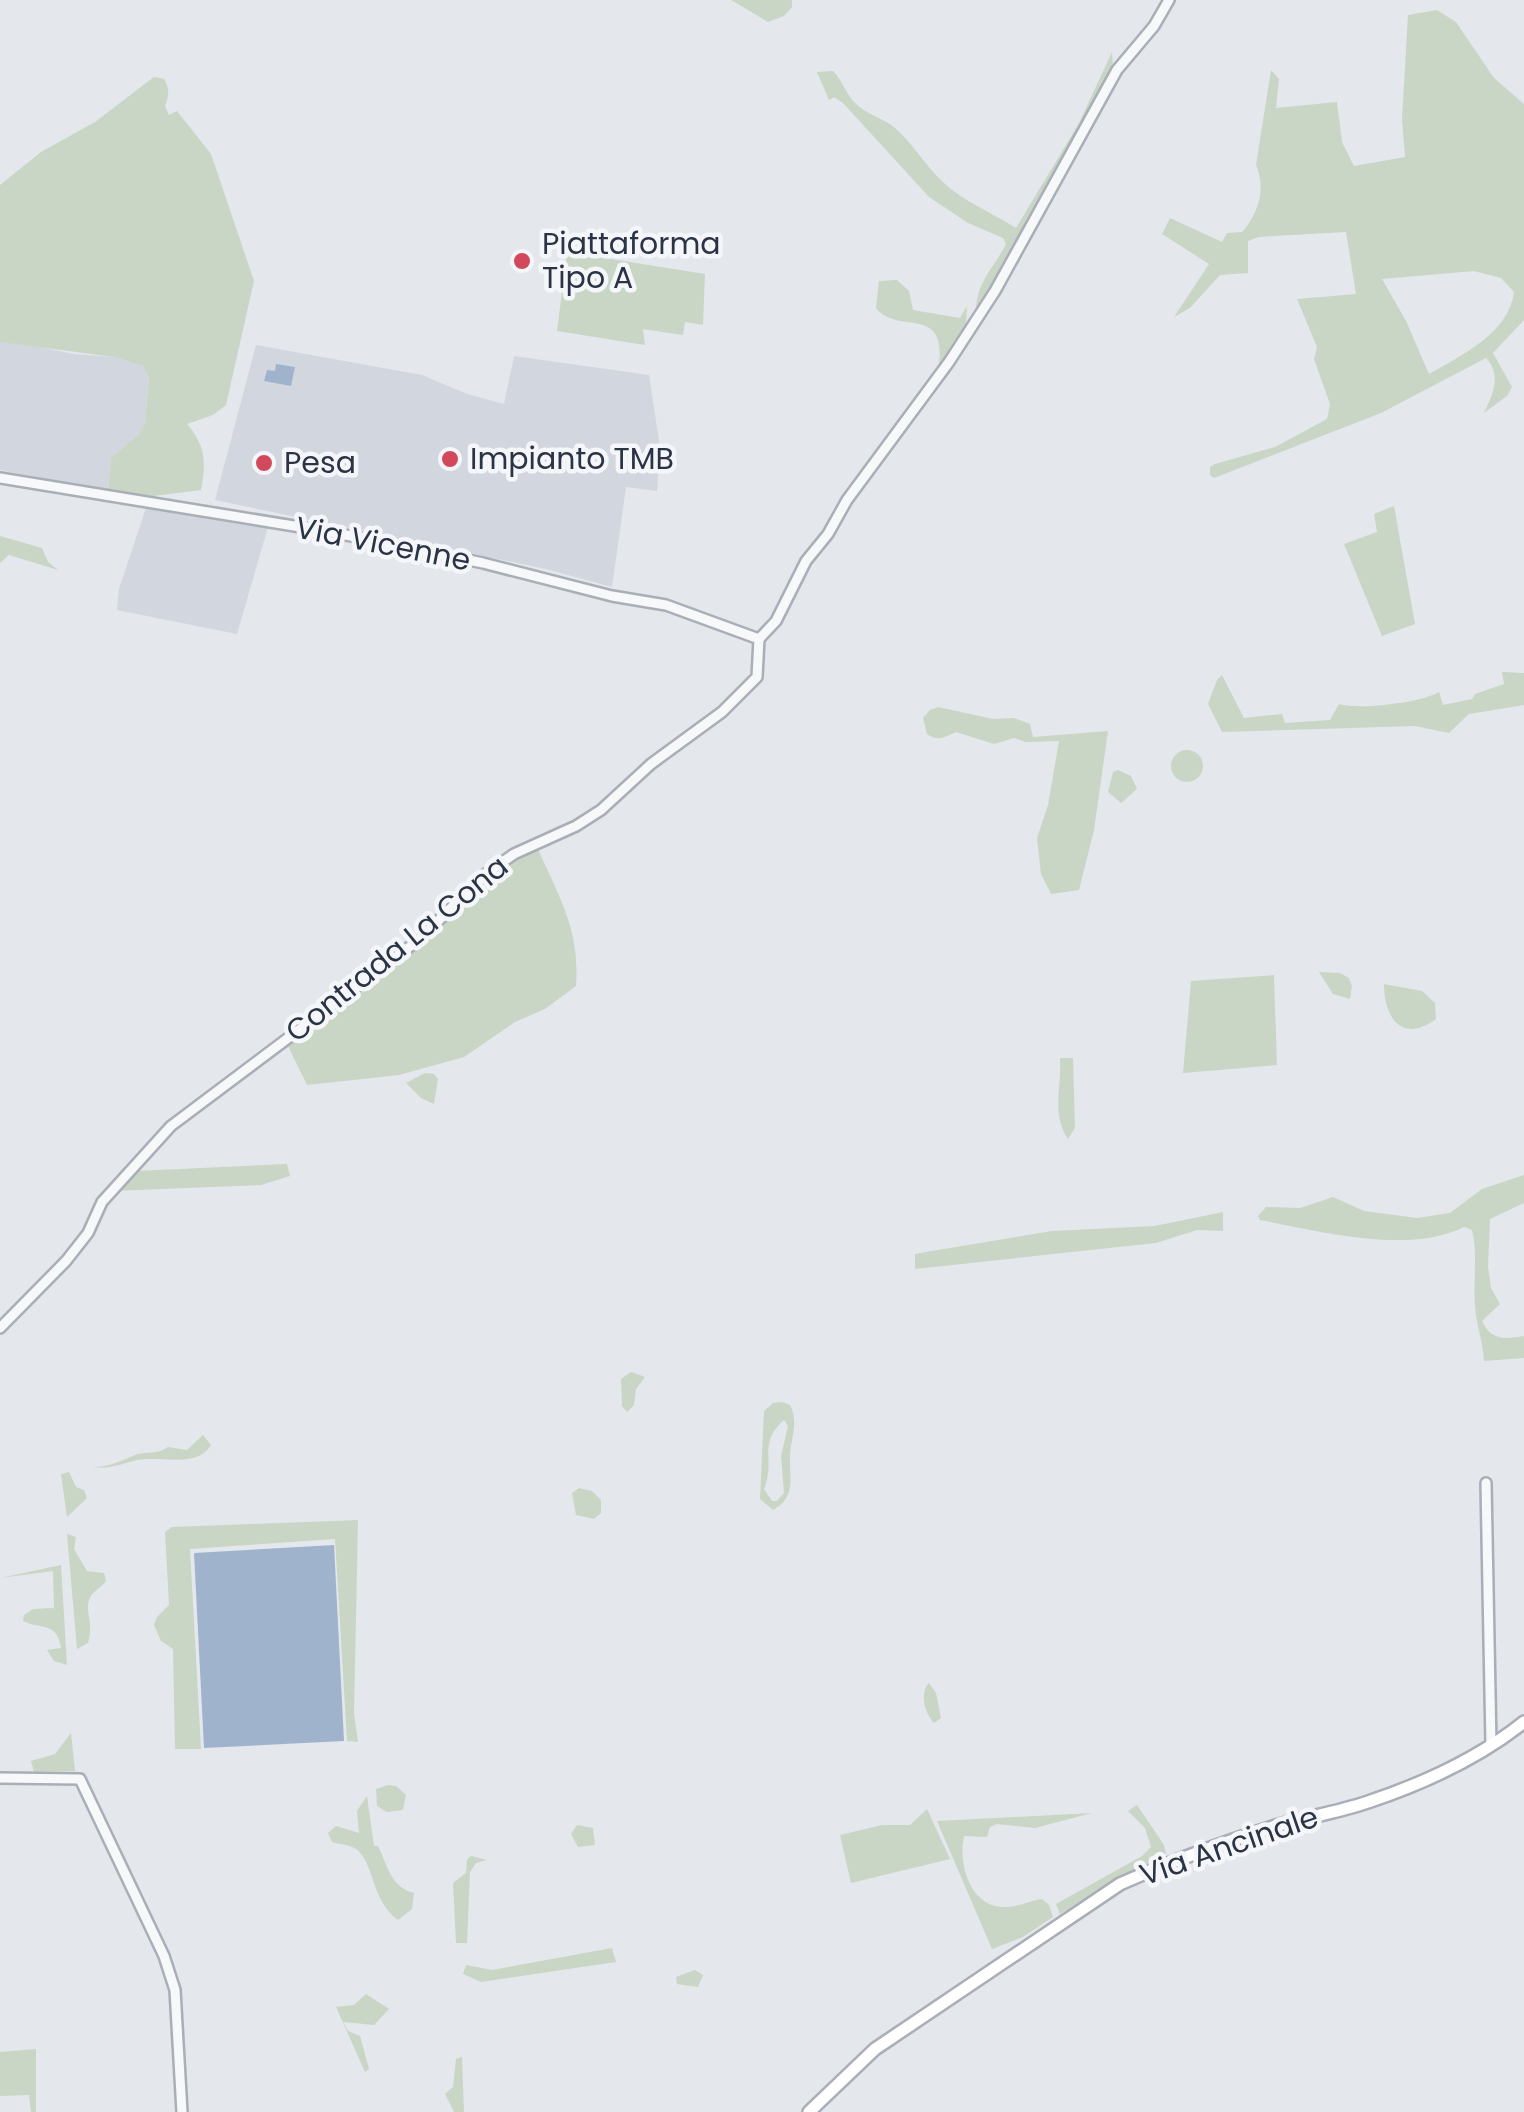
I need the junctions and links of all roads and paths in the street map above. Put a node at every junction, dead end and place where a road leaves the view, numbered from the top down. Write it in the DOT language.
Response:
graph roads {
  1 [pos="1169,0"];
  2 [pos="0,478"];
  3 [pos="759,639"];
  4 [pos="0,1328"];
  5 [pos="1486,1482"];
  6 [pos="1524,1722"];
  7 [pos="1491,1745"];
  8 [pos="0,1778"];
  9 [pos="182,2112"];
  10 [pos="809,2112"];
  1 -- 3 [label="street"];
  2 -- 3 [label="street, Via Vicenne"];
  3 -- 4 [label="street, Contrada La Cona"];
  5 -- 7 [label="street"];
  6 -- 7 [label="main road, Via Ancinale"];
  7 -- 10 [label="main road, Via Ancinale"];
  8 -- 9 [label="street"];
}
